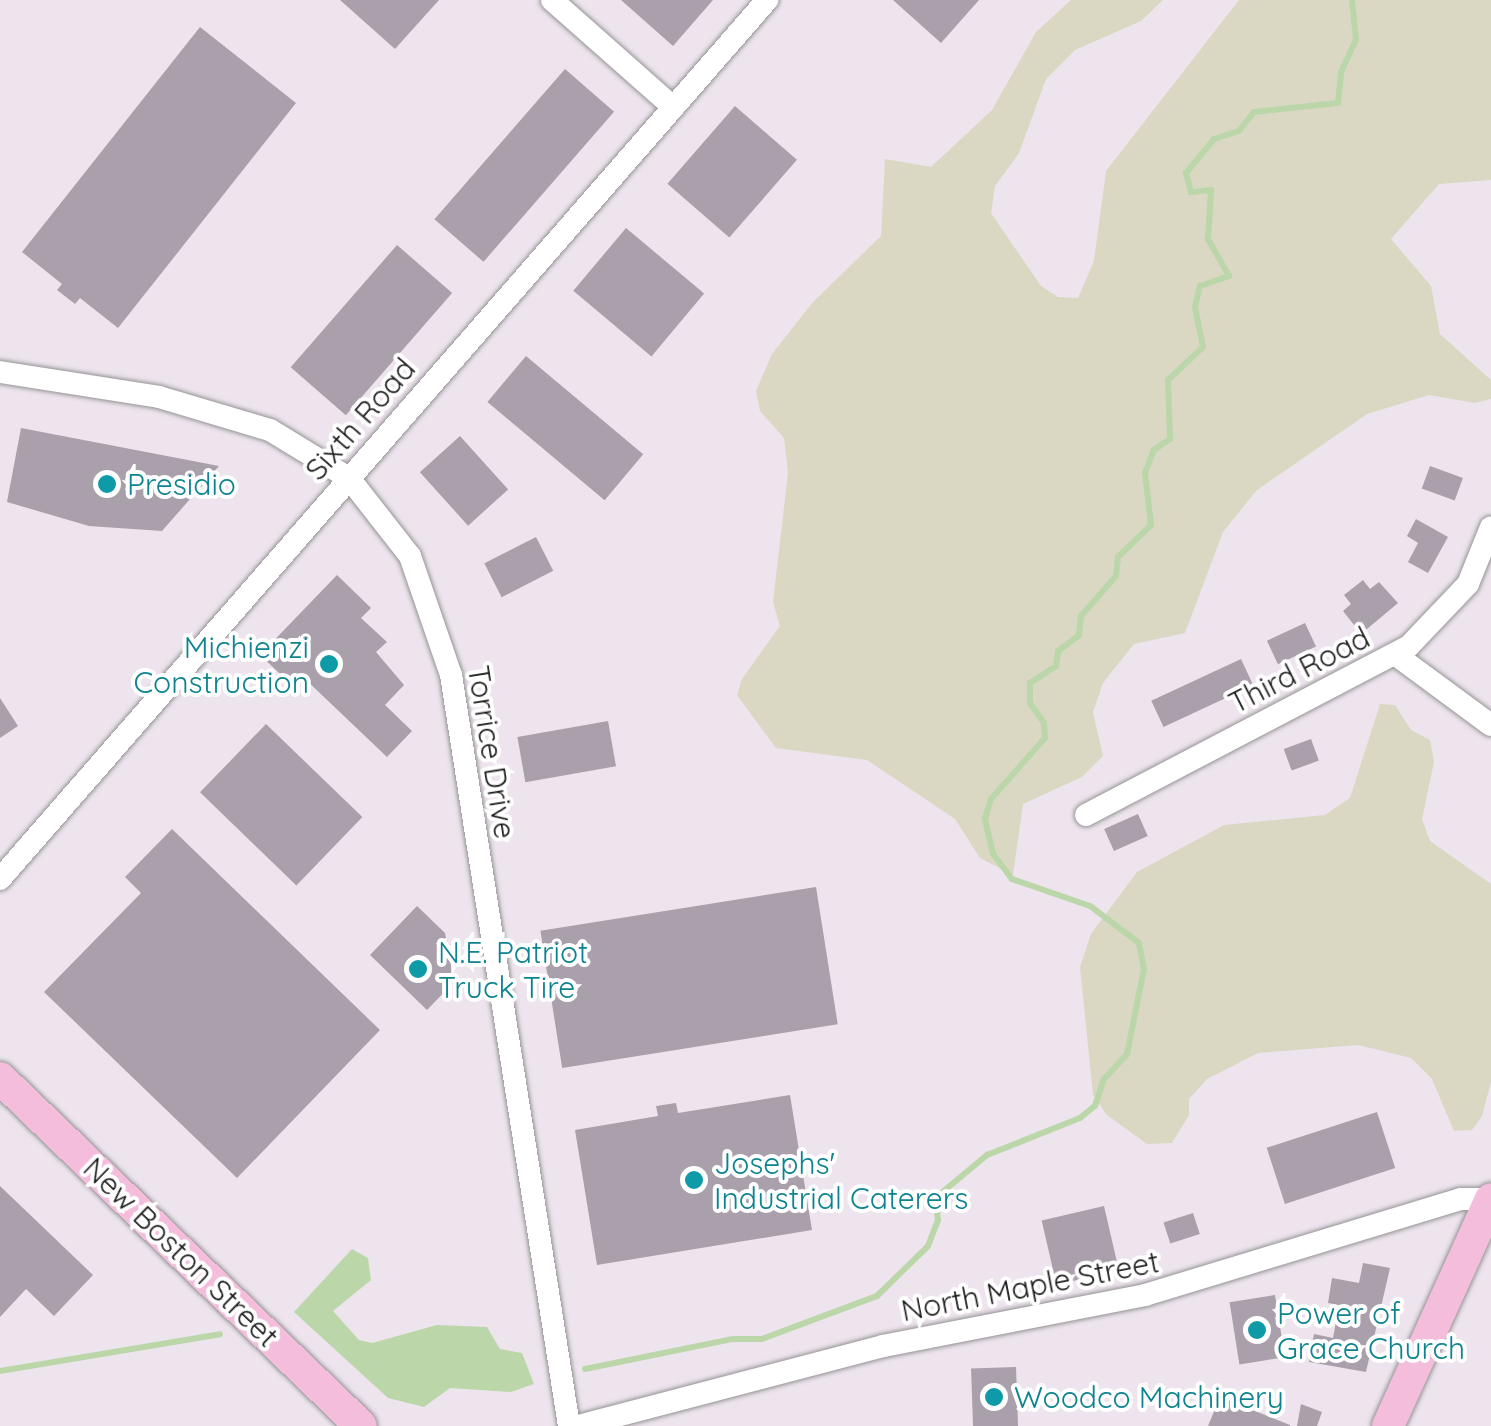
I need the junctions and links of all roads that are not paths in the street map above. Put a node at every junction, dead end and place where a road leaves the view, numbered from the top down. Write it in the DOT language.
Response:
graph roads {
  1 [pos="552,0"];
  2 [pos="766,0"];
  3 [pos="673,106"];
  4 [pos="0,372"];
  5 [pos="349,478"];
  6 [pos="1491,527"];
  7 [pos="1396,655"];
  8 [pos="1491,725"];
  9 [pos="1086,815"];
  10 [pos="0,879"];
  11 [pos="0,1078"];
  12 [pos="1491,1199"];
  13 [pos="361,1426"];
  14 [pos="569,1426"];
  15 [pos="578,1426"];
  16 [pos="1388,1426"];
  1 -- 3 [label="street"];
  2 -- 3 [label="street, Sixth Road"];
  3 -- 5 [label="street, Sixth Road"];
  4 -- 5 [label="street, Torrice Drive"];
  5 -- 10 [label="street, Sixth Road"];
  5 -- 14 [label="street, Torrice Drive"];
  6 -- 7 [label="street, Third Road"];
  7 -- 8 [label="street"];
  7 -- 9 [label="street, Third Road"];
  11 -- 13 [label="main road, New Boston Street"];
  12 -- 15 [label="street, North Maple Street"];
  12 -- 16 [label="main road"];
}
